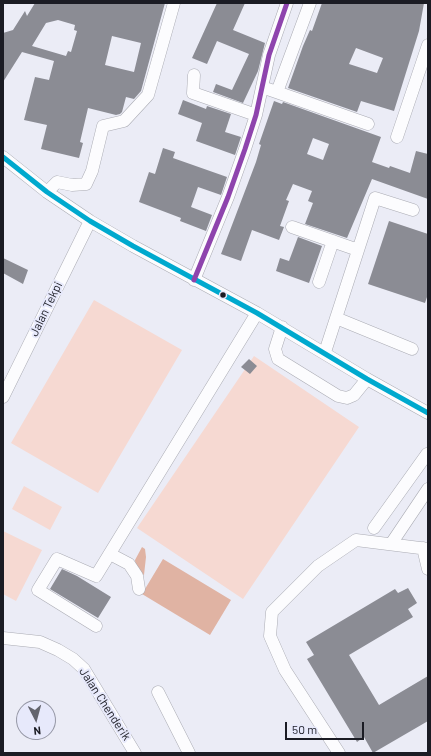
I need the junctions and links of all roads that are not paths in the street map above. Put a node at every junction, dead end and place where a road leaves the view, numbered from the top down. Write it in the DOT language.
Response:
graph roads {
  1 [pos="174,3"];
  2 [pos="287,3"];
  3 [pos="310,3"];
  4 [pos="428,45"];
  5 [pos="194,75"];
  6 [pos="262,87"];
  7 [pos="277,92"];
  8 [pos="256,115"];
  9 [pos="368,124"];
  10 [pos="397,137"];
  11 [pos="3,157"];
  12 [pos="47,192"];
  13 [pos="413,210"];
  14 [pos="90,221"];
  15 [pos="292,227"];
  16 [pos="333,242"];
  17 [pos="358,250"];
  18 [pos="194,280"];
  19 [pos="319,282"];
  20 [pos="257,313"];
  21 [pos="336,318"];
  22 [pos="282,327"];
  23 [pos="412,349"];
  24 [pos="325,352"];
  25 [pos="367,379"];
  26 [pos="3,397"];
  27 [pos="428,413"];
  28 [pos="428,453"];
  29 [pos="428,489"];
  30 [pos="374,528"];
  31 [pos="391,544"];
  32 [pos="425,549"];
  33 [pos="110,554"];
  34 [pos="428,569"];
  35 [pos="139,589"];
  36 [pos="96,626"];
  37 [pos="3,638"];
  38 [pos="158,692"];
  39 [pos="135,753"];
  40 [pos="189,753"];
  41 [pos="339,753"];
  1 -- 12 [label="street"];
  2 -- 6 [label="street"];
  3 -- 7 [label="street"];
  4 -- 10 [label="street"];
  5 -- 8 [label="street"];
  6 -- 7 [label="street"];
  6 -- 8 [label="street"];
  7 -- 9 [label="street"];
  8 -- 18 [label="street"];
  11 -- 12 [label="street"];
  12 -- 14 [label="street"];
  13 -- 17 [label="street"];
  14 -- 18 [label="street"];
  14 -- 26 [label="street, Jalan Tekpi"];
  15 -- 16 [label="street"];
  16 -- 17 [label="street"];
  16 -- 19 [label="street"];
  17 -- 21 [label="street"];
  18 -- 20 [label="street"];
  20 -- 22 [label="street"];
  20 -- 33 [label="street"];
  21 -- 23 [label="street"];
  21 -- 24 [label="street"];
  22 -- 24 [label="street"];
  22 -- 25 [label="street"];
  24 -- 25 [label="street"];
  25 -- 27 [label="street"];
  28 -- 30 [label="street"];
  29 -- 31 [label="street"];
  31 -- 32 [label="street"];
  31 -- 41 [label="street"];
  32 -- 34 [label="street"];
  33 -- 35 [label="street"];
  33 -- 36 [label="street"];
  37 -- 39 [label="street, Jalan Chenderik"];
  38 -- 40 [label="street"];
}
